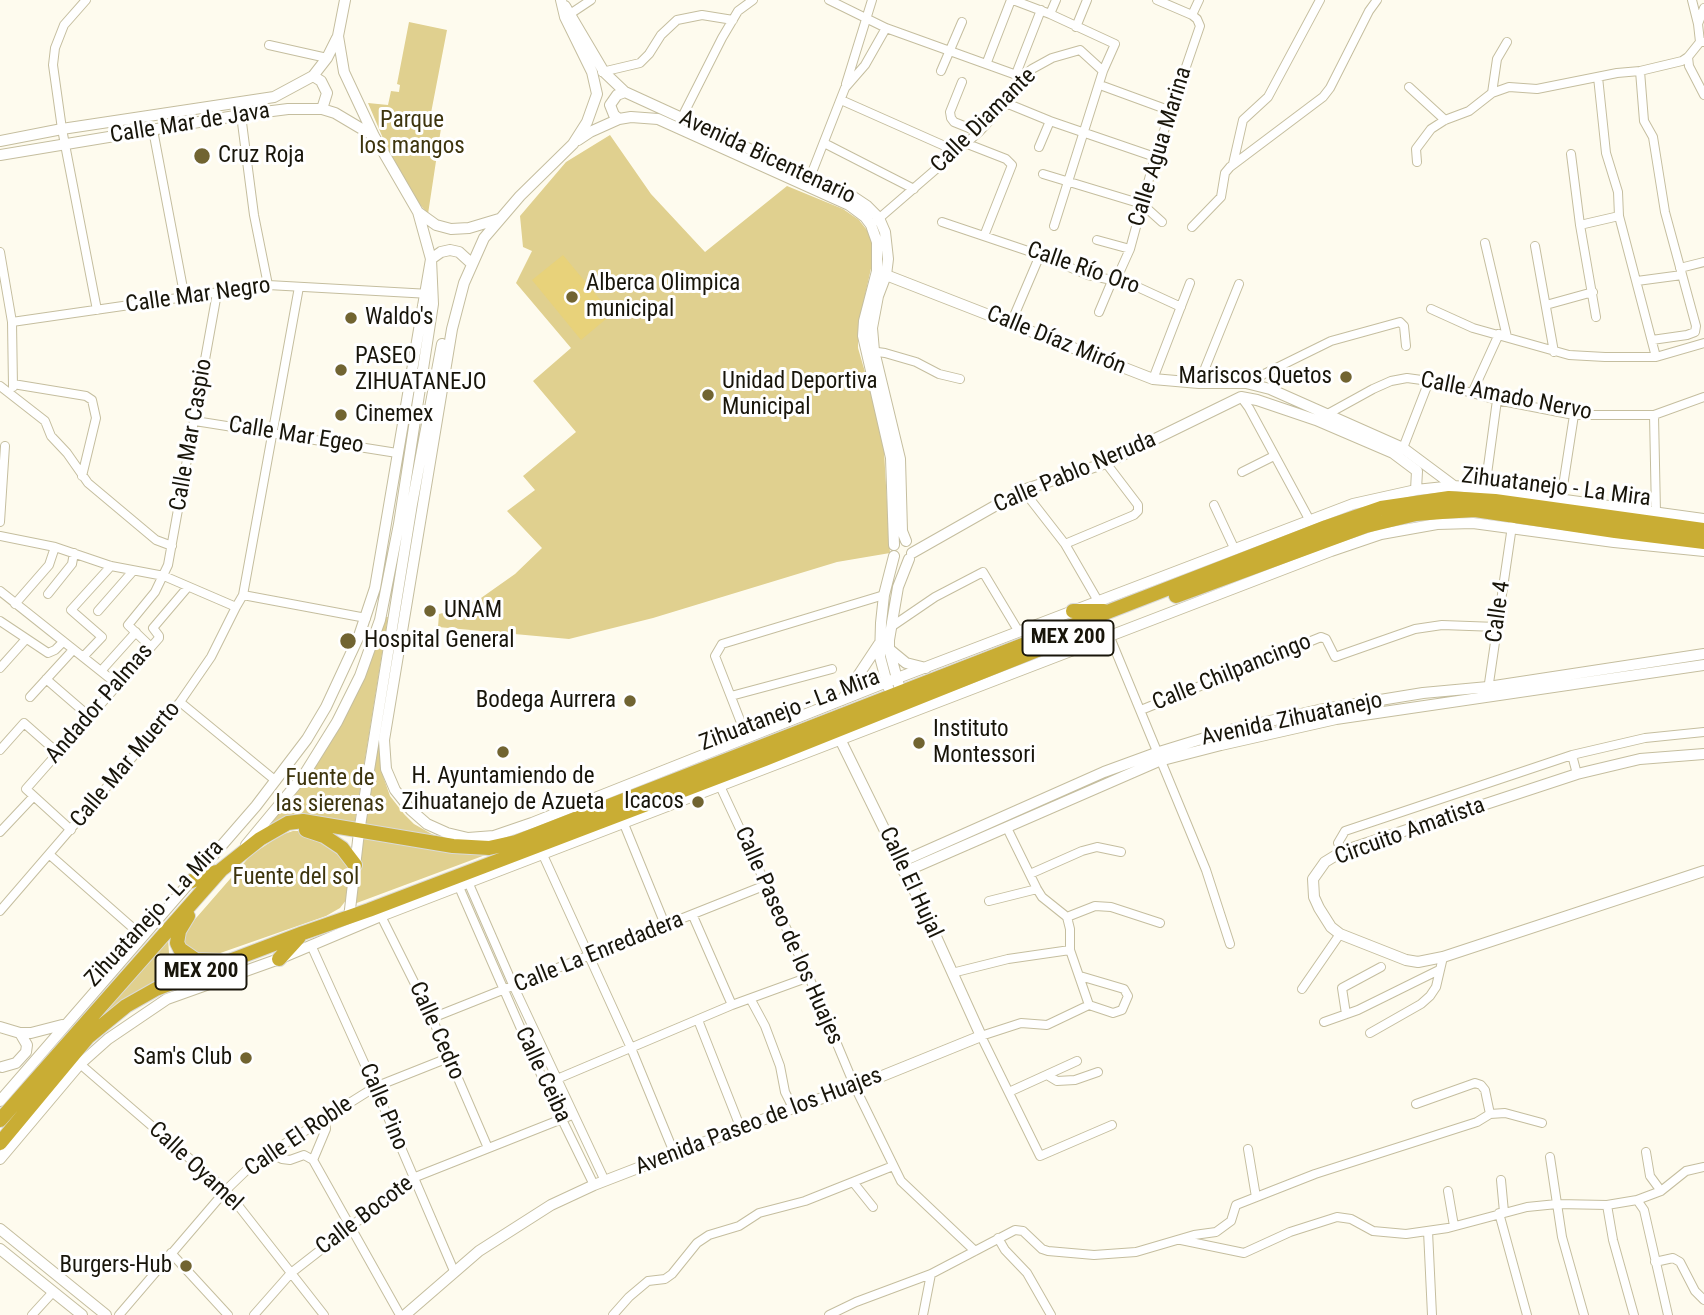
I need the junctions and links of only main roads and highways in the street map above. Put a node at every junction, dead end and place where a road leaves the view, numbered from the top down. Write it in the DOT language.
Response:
graph roads {
  1 [pos="345,0"];
  2 [pos="562,2"];
  3 [pos="568,15"];
  4 [pos="338,36"];
  5 [pos="313,76"];
  6 [pos="625,92"];
  7 [pos="636,99"];
  8 [pos="323,109"];
  9 [pos="173,112"];
  10 [pos="625,118"];
  11 [pos="680,122"];
  12 [pos="174,126"];
  13 [pos="374,136"];
  14 [pos="0,141"];
  15 [pos="573,144"];
  16 [pos="0,155"];
  17 [pos="418,212"];
  18 [pos="499,219"];
  19 [pos="875,221"];
  20 [pos="431,259"];
  21 [pos="471,263"];
  22 [pos="886,275"];
  23 [pos="430,293"];
  24 [pos="870,351"];
  25 [pos="1217,383"];
  26 [pos="1217,409"];
  27 [pos="896,486"];
  28 [pos="1454,486"];
  29 [pos="1416,490"];
  30 [pos="1704,519"];
  31 [pos="385,523"];
  32 [pos="400,524"];
  33 [pos="1704,530"];
  34 [pos="1614,537"];
  35 [pos="906,541"];
  36 [pos="1704,542"];
  37 [pos="894,550"];
  38 [pos="1704,551"];
  39 [pos="911,556"];
  40 [pos="1073,611"];
  41 [pos="1113,611"];
  42 [pos="399,617"];
  43 [pos="885,645"];
  44 [pos="1704,654"];
  45 [pos="1704,665"];
  46 [pos="926,668"];
  47 [pos="1487,692"];
  48 [pos="899,698"];
  49 [pos="841,702"];
  50 [pos="834,724"];
  51 [pos="1704,754"];
  52 [pos="1157,757"];
  53 [pos="766,763"];
  54 [pos="581,804"];
  55 [pos="559,825"];
  56 [pos="276,828"];
  57 [pos="359,832"];
  58 [pos="238,856"];
  59 [pos="355,865"];
  60 [pos="902,867"];
  61 [pos="221,870"];
  62 [pos="1704,871"];
  63 [pos="189,882"];
  64 [pos="382,913"];
  65 [pos="349,918"];
  66 [pos="307,939"];
  67 [pos="279,959"];
  68 [pos="230,961"];
  69 [pos="65,1024"];
  70 [pos="0,1027"];
  71 [pos="20,1033"];
  72 [pos="981,1036"];
  73 [pos="1,1066"];
  74 [pos="8,1090"];
  75 [pos="0,1101"];
  76 [pos="0,1120"];
  77 [pos="0,1143"];
  78 [pos="0,1159"];
  79 [pos="0,1229"];
  80 [pos="0,1249"];
  81 [pos="82,1315"];
  82 [pos="106,1315"];
  83 [pos="403,1315"];
  1 -- 4 [label="main road"];
  2 -- 3 [label="main road, Avenida Bicentenario"];
  3 -- 6 [label="main road, Avenida Bicentenario"];
  3 -- 15 [label="main road"];
  4 -- 5 [label="main road, Calle Mar de Java"];
  4 -- 13 [label="main road"];
  5 -- 8 [label="main road"];
  5 -- 9 [label="main road, Calle Mar de Java"];
  6 -- 7 [label="main road, Avenida Bicentenario"];
  6 -- 10 [label="main road"];
  7 -- 10 [label="main road"];
  7 -- 11 [label="main road, Avenida Bicentenario"];
  8 -- 12 [label="main road, Calle Mar de Java"];
  8 -- 13 [label="main road, Calle Mar de Java"];
  9 -- 12 [label="main road"];
  9 -- 14 [label="main road, Calle Mar de Java"];
  10 -- 11 [label="main road, Avenida Bicentenario"];
  10 -- 15 [label="main road"];
  11 -- 19 [label="main road, Avenida Bicentenario"];
  12 -- 16 [label="main road, Calle Mar de Java"];
  13 -- 17 [label="main road"];
  15 -- 18 [label="main road"];
  17 -- 18 [label="main road"];
  17 -- 20 [label="main road"];
  18 -- 21 [label="main road"];
  19 -- 22 [label="main road, Avenida Bicentenario"];
  19 -- 24 [label="main road, Avenida Bicentenario"];
  20 -- 21 [label="main road"];
  20 -- 23 [label="main road"];
  21 -- 42 [label="main road"];
  22 -- 24 [label="main road, Avenida Bicentenario"];
  22 -- 25 [label="main road, Calle Díaz Mirón"];
  23 -- 31 [label="main road"];
  23 -- 32 [label="main road"];
  24 -- 27 [label="main road"];
  25 -- 26 [label="main road"];
  25 -- 28 [label="main road, Calle Díaz Mirón"];
  26 -- 29 [label="main road, Calle Pablo Neruda"];
  26 -- 39 [label="main road, Calle Pablo Neruda"];
  27 -- 35 [label="main road"];
  27 -- 37 [label="main road"];
  28 -- 29 [label="main road"];
  28 -- 30 [label="main road"];
  29 -- 40 [label="main road"];
  31 -- 32 [label="main road"];
  31 -- 63 [label="main road"];
  32 -- 58 [label="main road"];
  33 -- 41 [label="highway, Zihuatanejo - La Mira / MEX 200"];
  34 -- 36 [label="highway, Zihuatanejo - La Mira / MEX 200"];
  34 -- 38 [label="main road"];
  34 -- 48 [label="main road"];
  34 -- 48 [label="highway, Zihuatanejo - La Mira / MEX 200"];
  35 -- 37 [label="main road"];
  35 -- 39 [label="main road"];
  37 -- 39 [label="main road"];
  37 -- 43 [label="main road"];
  39 -- 43 [label="main road"];
  40 -- 41 [label="highway"];
  40 -- 46 [label="main road"];
  41 -- 48 [label="highway, Zihuatanejo - La Mira / MEX 200"];
  42 -- 54 [label="main road"];
  42 -- 57 [label="main road"];
  43 -- 46 [label="main road"];
  43 -- 48 [label="main road"];
  43 -- 49 [label="main road"];
  44 -- 47 [label="main road, Avenida Zihuatanejo"];
  45 -- 47 [label="main road, Avenida Zihuatanejo"];
  46 -- 48 [label="main road"];
  47 -- 52 [label="main road, Avenida Zihuatanejo"];
  48 -- 49 [label="main road"];
  48 -- 50 [label="highway, Zihuatanejo - La Mira / MEX 200"];
  49 -- 50 [label="main road"];
  50 -- 53 [label="highway, Zihuatanejo - La Mira / MEX 200"];
  50 -- 54 [label="main road"];
  50 -- 55 [label="highway, Zihuatanejo - La Mira / MEX 200"];
  50 -- 60 [label="main road, Calle El Hujal"];
  51 -- 62 [label="main road, Circuito Amatista"];
  52 -- 60 [label="main road, Avenida Zihuatanejo"];
  52 -- 60 [label="main road, Avenida Zihuatanejo"];
  53 -- 64 [label="highway, Zihuatanejo - La Mira / MEX 200"];
  53 -- 64 [label="main road"];
  54 -- 55 [label="highway"];
  55 -- 57 [label="highway, Zihuatanejo - La Mira / MEX 200"];
  56 -- 57 [label="highway, Zihuatanejo - La Mira / MEX 200"];
  56 -- 58 [label="highway, Zihuatanejo - La Mira / MEX 200"];
  56 -- 59 [label="highway"];
  57 -- 59 [label="main road"];
  58 -- 61 [label="highway, Zihuatanejo - La Mira / MEX 200"];
  58 -- 68 [label="highway"];
  59 -- 65 [label="main road"];
  60 -- 72 [label="main road, Calle El Hujal"];
  61 -- 63 [label="highway"];
  61 -- 76 [label="highway, Zihuatanejo - La Mira / MEX 200"];
  63 -- 69 [label="main road"];
  64 -- 65 [label="highway, Zihuatanejo - La Mira / MEX 200"];
  64 -- 66 [label="main road"];
  65 -- 66 [label="highway, Zihuatanejo - La Mira / MEX 200"];
  66 -- 67 [label="highway"];
  66 -- 68 [label="highway, Zihuatanejo - La Mira / MEX 200"];
  67 -- 78 [label="main road"];
  68 -- 77 [label="highway, Zihuatanejo - La Mira / MEX 200"];
  69 -- 71 [label="main road"];
  69 -- 74 [label="main road"];
  70 -- 71 [label="main road"];
  71 -- 73 [label="main road"];
  72 -- 83 [label="main road, Avenida Paseo de los Huajes"];
  73 -- 74 [label="main road"];
  74 -- 75 [label="main road"];
  79 -- 82 [label="main road"];
  80 -- 81 [label="main road"];
}
